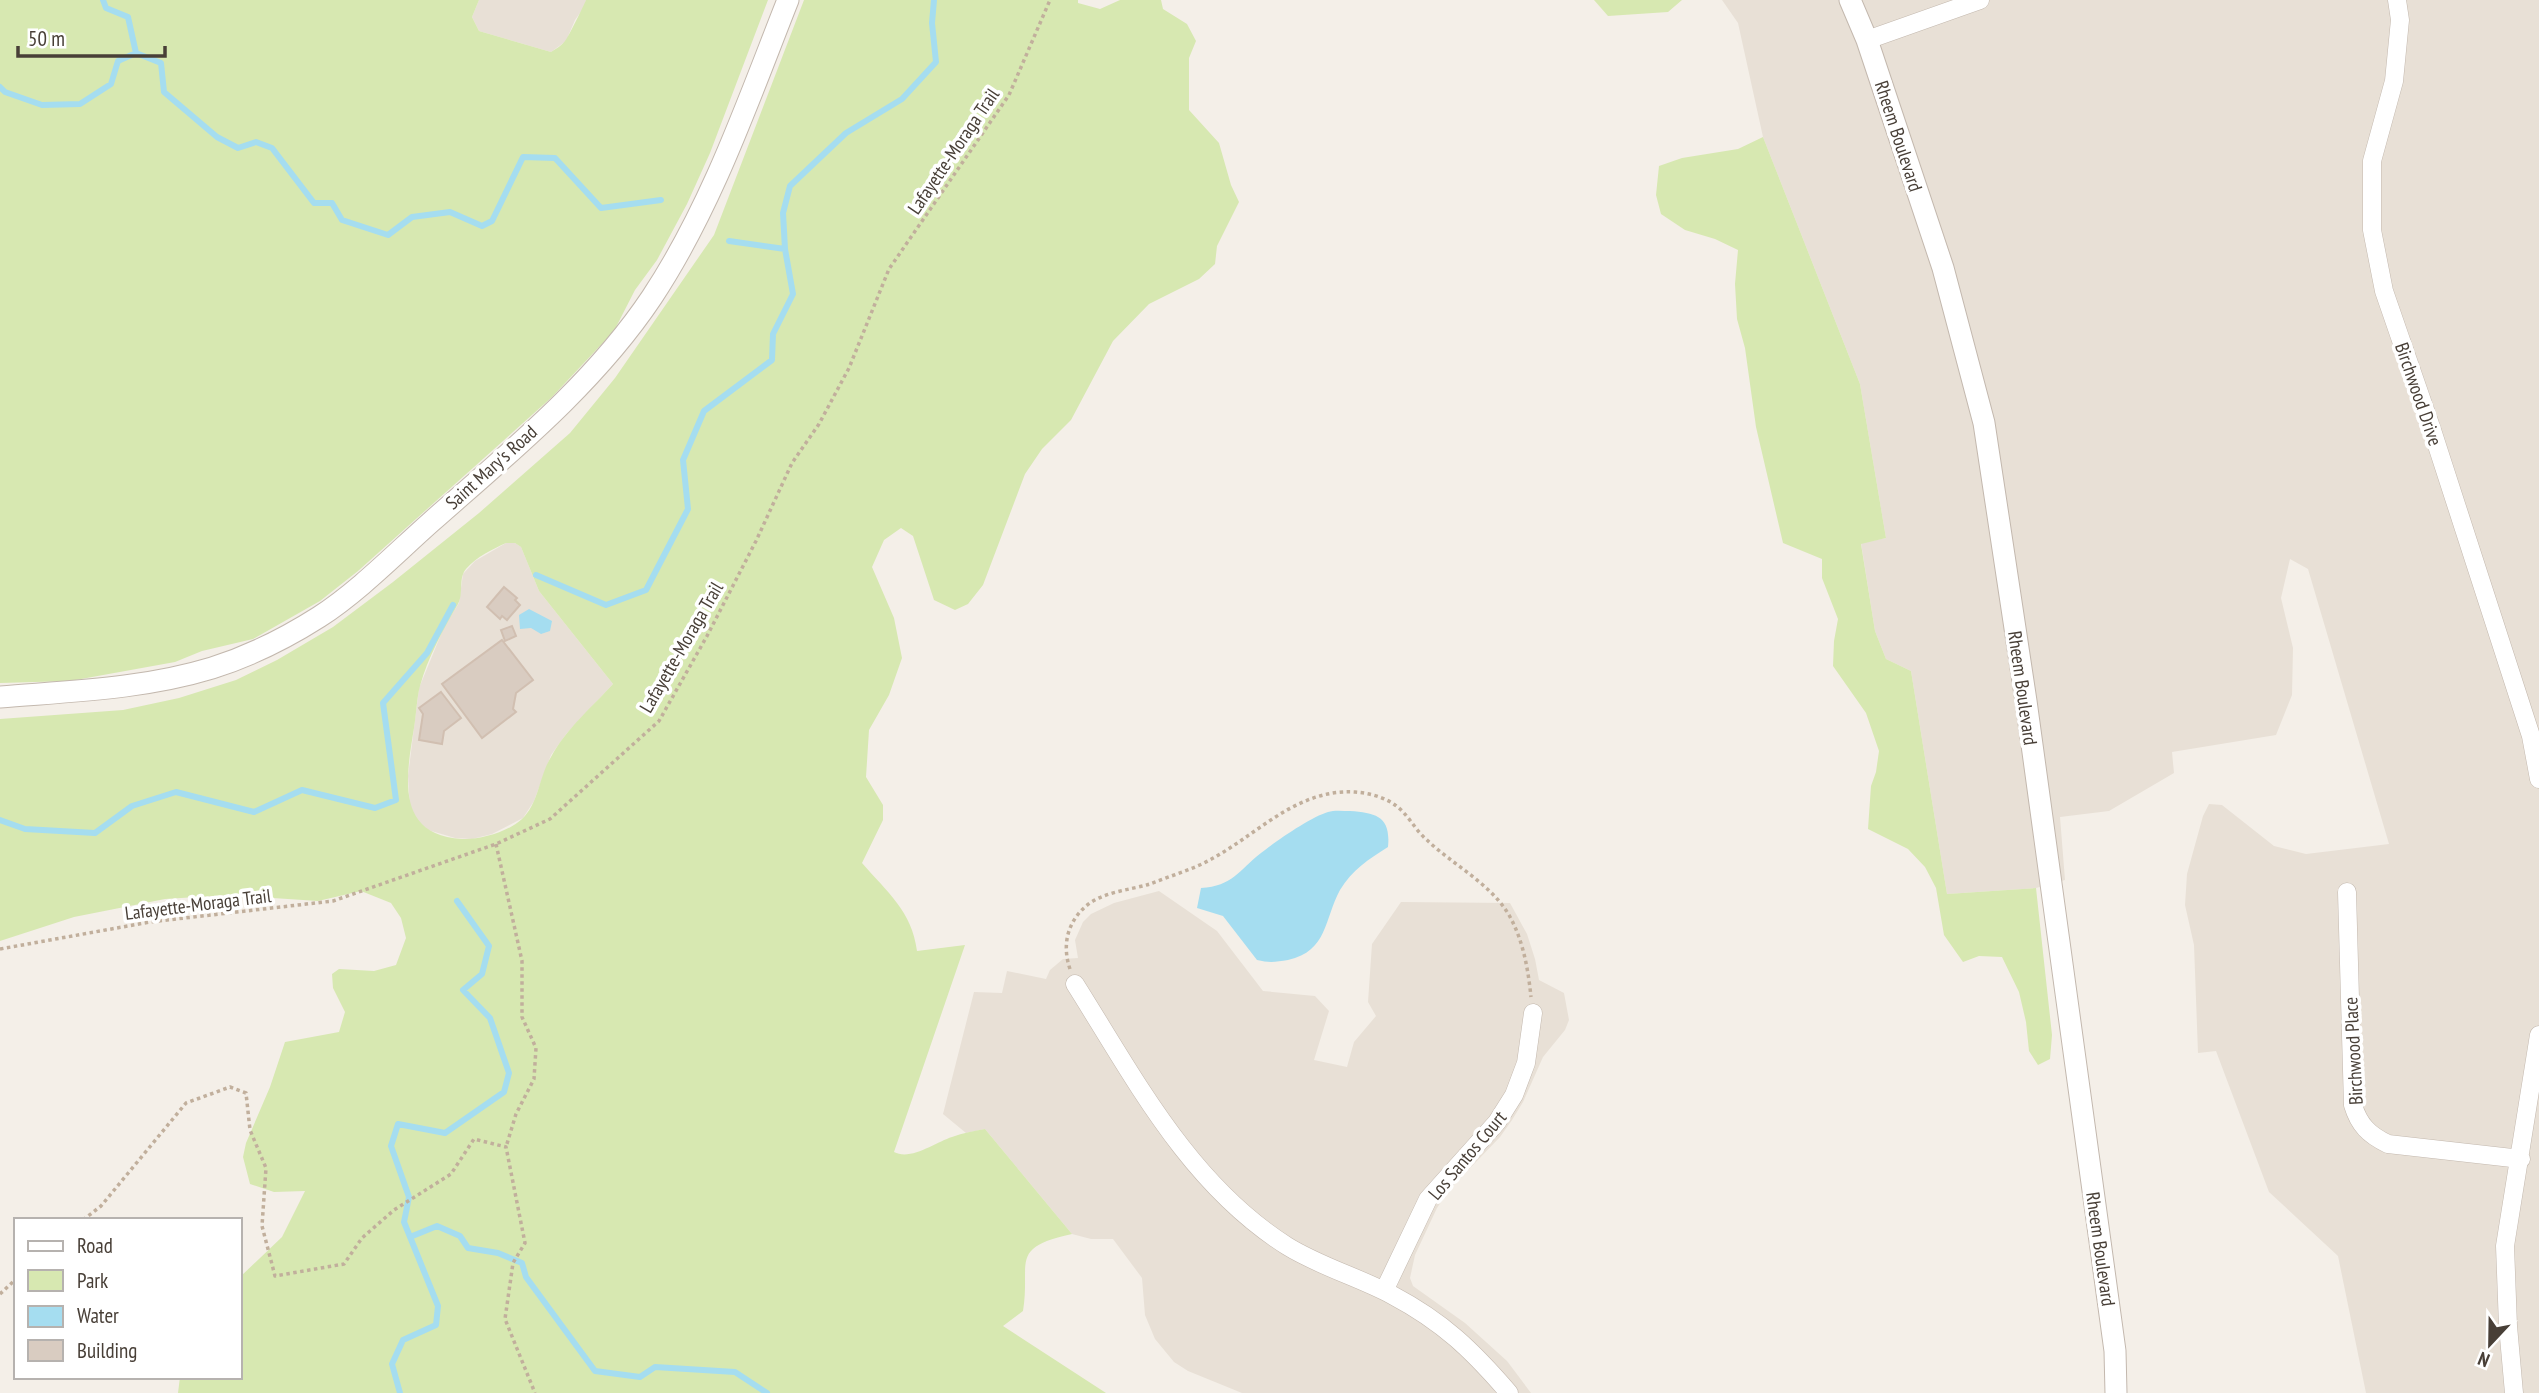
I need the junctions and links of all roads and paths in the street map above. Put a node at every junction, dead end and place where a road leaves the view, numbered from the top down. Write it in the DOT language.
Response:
graph roads {
  1 [pos="788,0"];
  2 [pos="1050,0"];
  3 [pos="1850,0"];
  4 [pos="1980,0"];
  5 [pos="2397,0"];
  6 [pos="1867,40"];
  7 [pos="0,697"];
  8 [pos="2539,779"];
  9 [pos="496,844"];
  10 [pos="2347,892"];
  11 [pos="0,949"];
  12 [pos="1075,984"];
  13 [pos="1532,1013"];
  14 [pos="2539,1035"];
  15 [pos="506,1147"];
  16 [pos="2521,1159"];
  17 [pos="86,1218"];
  18 [pos="14,1281"];
  19 [pos="1384,1291"];
  20 [pos="0,1294"];
  21 [pos="535,1393"];
  22 [pos="1509,1393"];
  23 [pos="2116,1393"];
  24 [pos="2514,1393"];
  1 -- 7 [label="street, Saint Mary's Road"];
  2 -- 9 [label="path, Lafayette-Moraga Trail"];
  3 -- 6 [label="street, Rheem Boulevard"];
  4 -- 6 [label="street"];
  5 -- 8 [label="street, Birchwood Drive"];
  6 -- 23 [label="street, Rheem Boulevard"];
  9 -- 11 [label="path, Lafayette-Moraga Trail"];
  9 -- 15 [label="path"];
  10 -- 16 [label="street, Birchwood Place"];
  12 -- 13 [label="path"];
  12 -- 19 [label="street"];
  13 -- 19 [label="street, Los Santos Court"];
  14 -- 16 [label="street"];
  15 -- 17 [label="path"];
  15 -- 21 [label="path"];
  16 -- 24 [label="street"];
  18 -- 20 [label="path"];
  19 -- 22 [label="street"];
}
